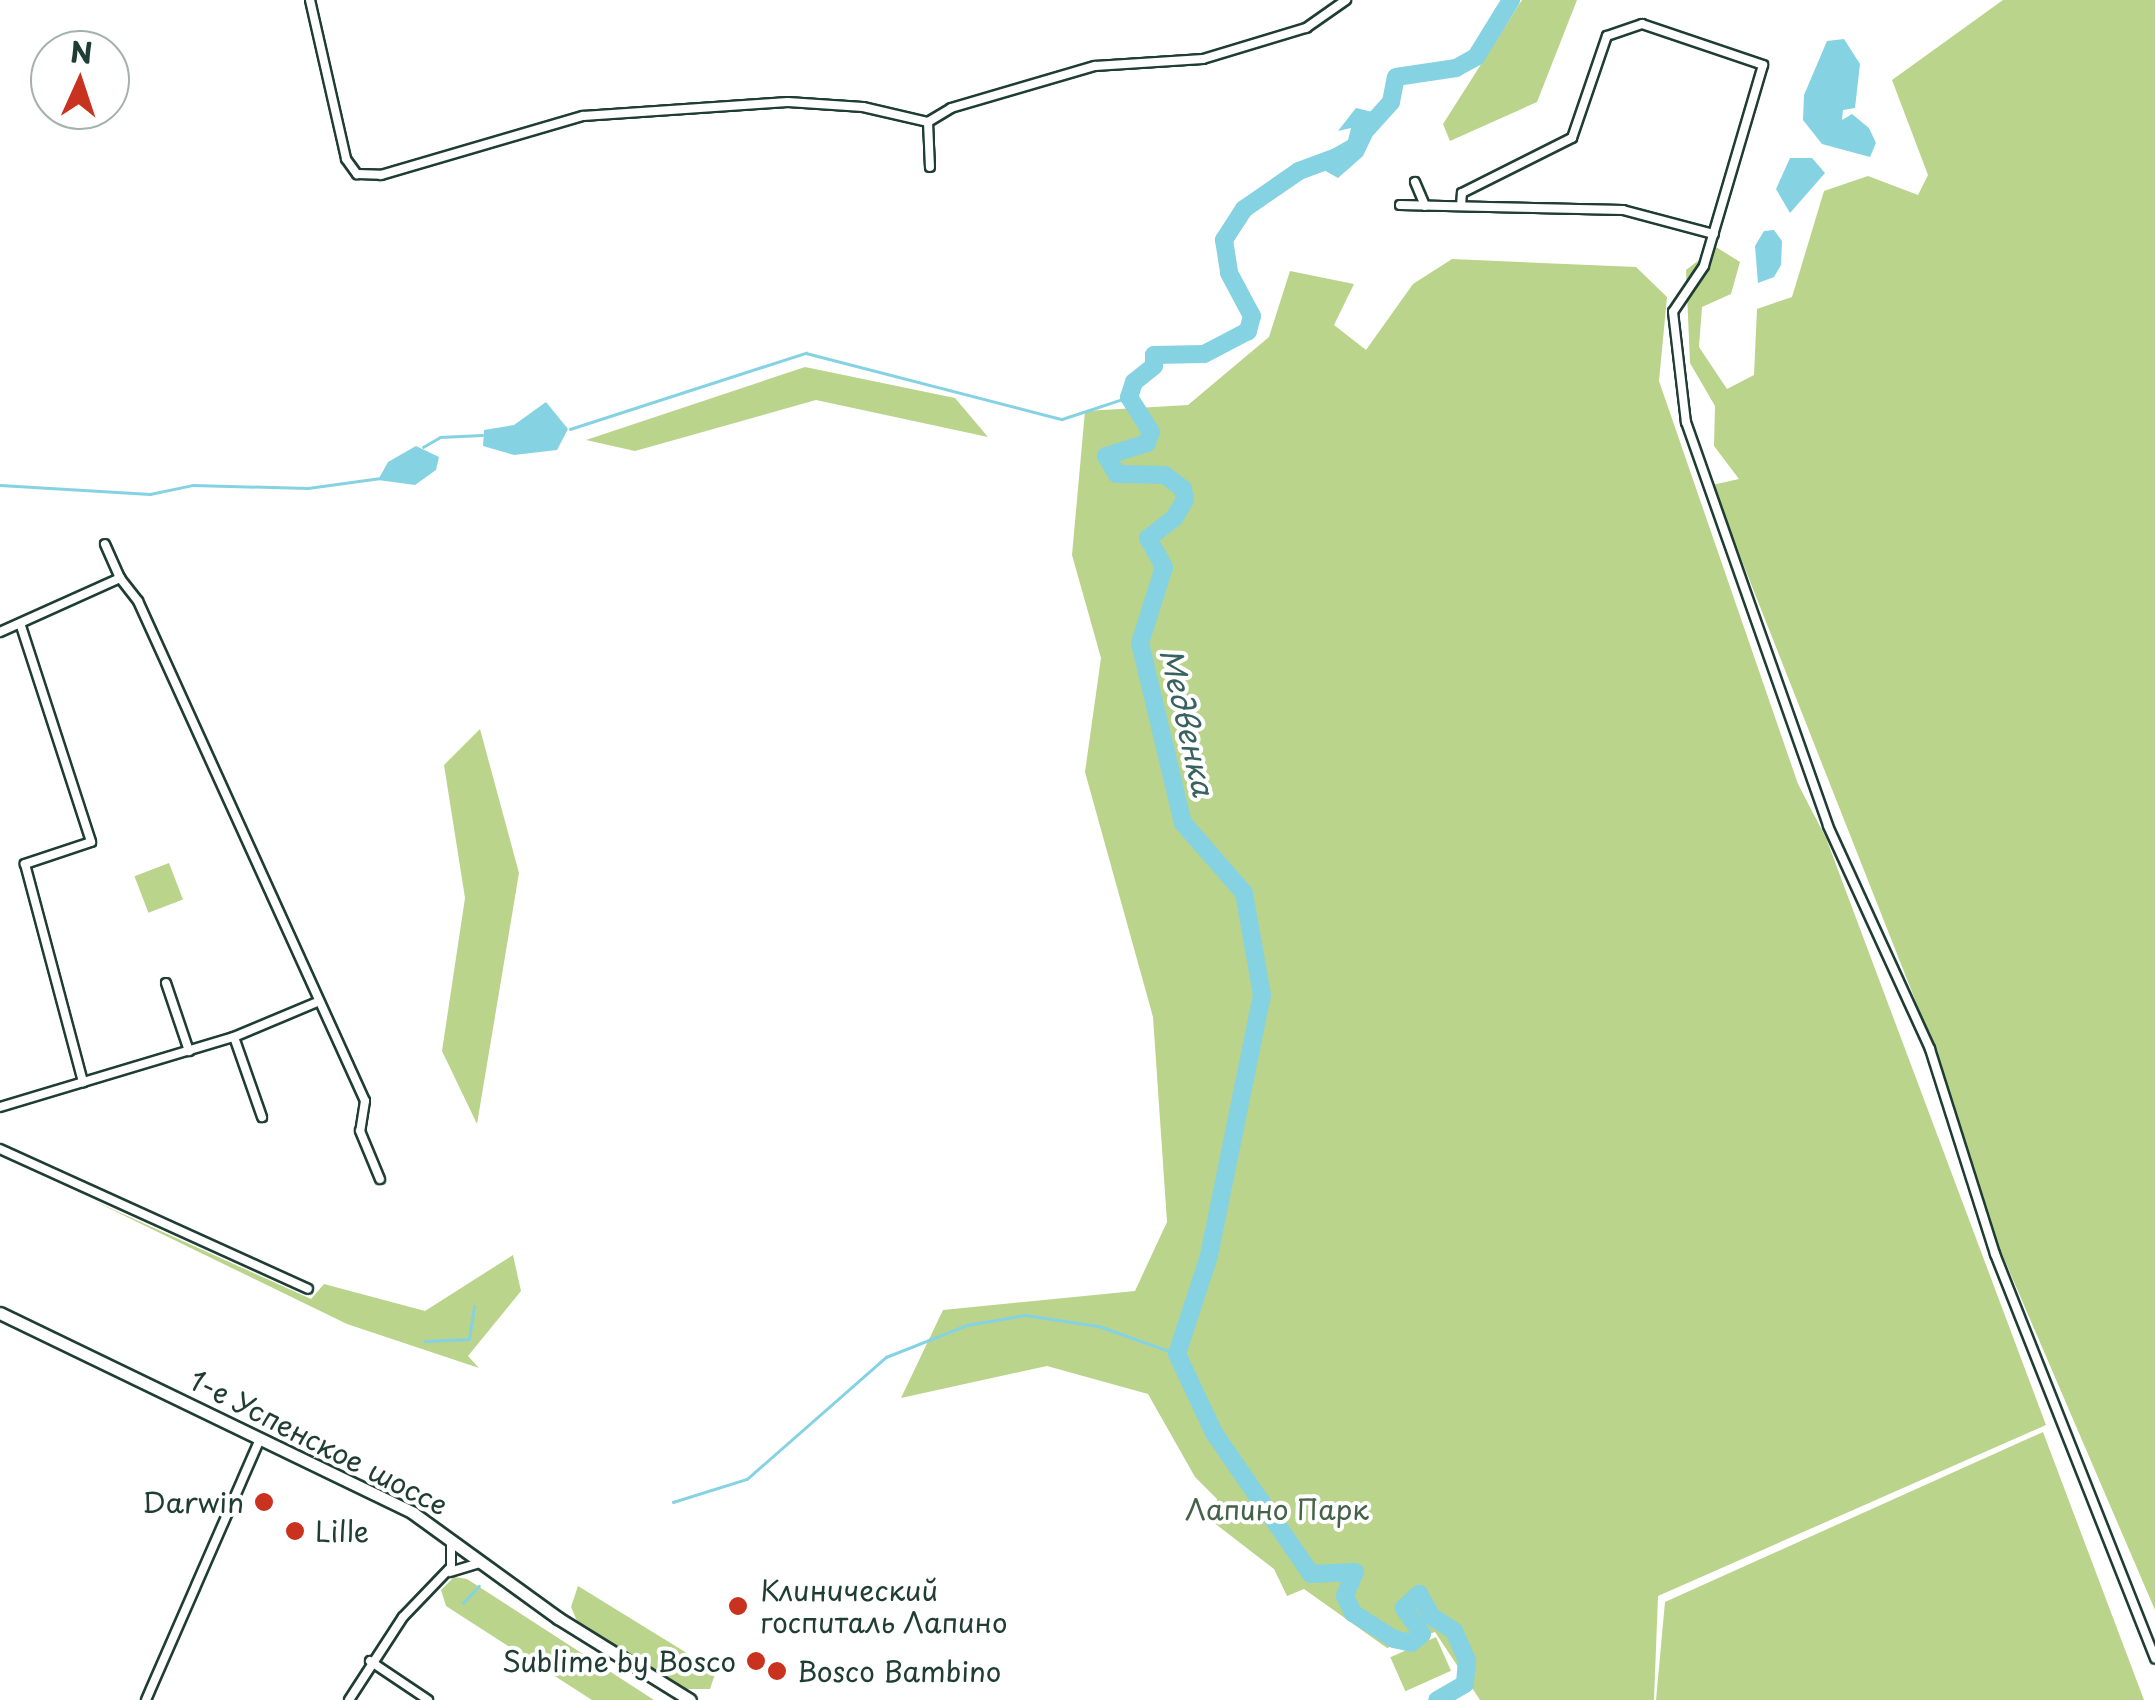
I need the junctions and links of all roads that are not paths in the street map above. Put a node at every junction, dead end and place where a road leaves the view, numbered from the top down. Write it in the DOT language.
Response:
graph roads {
  1 [pos="310,0"];
  2 [pos="1346,0"];
  3 [pos="928,122"];
  4 [pos="930,167"];
  5 [pos="1415,182"];
  6 [pos="1400,205"];
  7 [pos="1425,206"];
  8 [pos="1461,206"];
  9 [pos="1714,234"];
  10 [pos="105,544"];
  11 [pos="120,578"];
  12 [pos="21,626"];
  13 [pos="0,632"];
  14 [pos="166,984"];
  15 [pos="315,1002"];
  16 [pos="234,1037"];
  17 [pos="189,1051"];
  18 [pos="84,1082"];
  19 [pos="0,1107"];
  20 [pos="262,1118"];
  21 [pos="0,1149"];
  22 [pos="380,1179"];
  23 [pos="308,1289"];
  24 [pos="4,1313"];
  25 [pos="260,1439"];
  26 [pos="450,1536"];
  27 [pos="483,1563"];
  28 [pos="446,1574"];
  29 [pos="2155,1658"];
  30 [pos="370,1661"];
  31 [pos="146,1700"];
  32 [pos="349,1700"];
  33 [pos="428,1700"];
  34 [pos="690,1700"];
  1 -- 3 [label="street"];
  2 -- 3 [label="street"];
  3 -- 4 [label="street"];
  5 -- 7 [label="street"];
  6 -- 7 [label="street"];
  7 -- 8 [label="street"];
  8 -- 9 [label="street"];
  8 -- 9 [label="street"];
  9 -- 29 [label="street"];
  10 -- 11 [label="street"];
  11 -- 12 [label="street"];
  11 -- 15 [label="street"];
  12 -- 13 [label="street"];
  12 -- 18 [label="street"];
  14 -- 17 [label="street"];
  15 -- 16 [label="street"];
  15 -- 22 [label="street"];
  16 -- 17 [label="street"];
  16 -- 20 [label="street"];
  17 -- 18 [label="street"];
  18 -- 19 [label="street"];
  21 -- 23 [label="street"];
  24 -- 25 [label="main road, 1-е Успенское шоссе"];
  25 -- 26 [label="main road, 1-е Успенское шоссе"];
  25 -- 31 [label="street"];
  26 -- 27 [label="main road, 1-е Успенское шоссе"];
  26 -- 28 [label="street"];
  27 -- 28 [label="street"];
  27 -- 34 [label="main road, 1-е Успенское шоссе"];
  28 -- 30 [label="street"];
  30 -- 32 [label="street"];
  30 -- 33 [label="street"];
}
